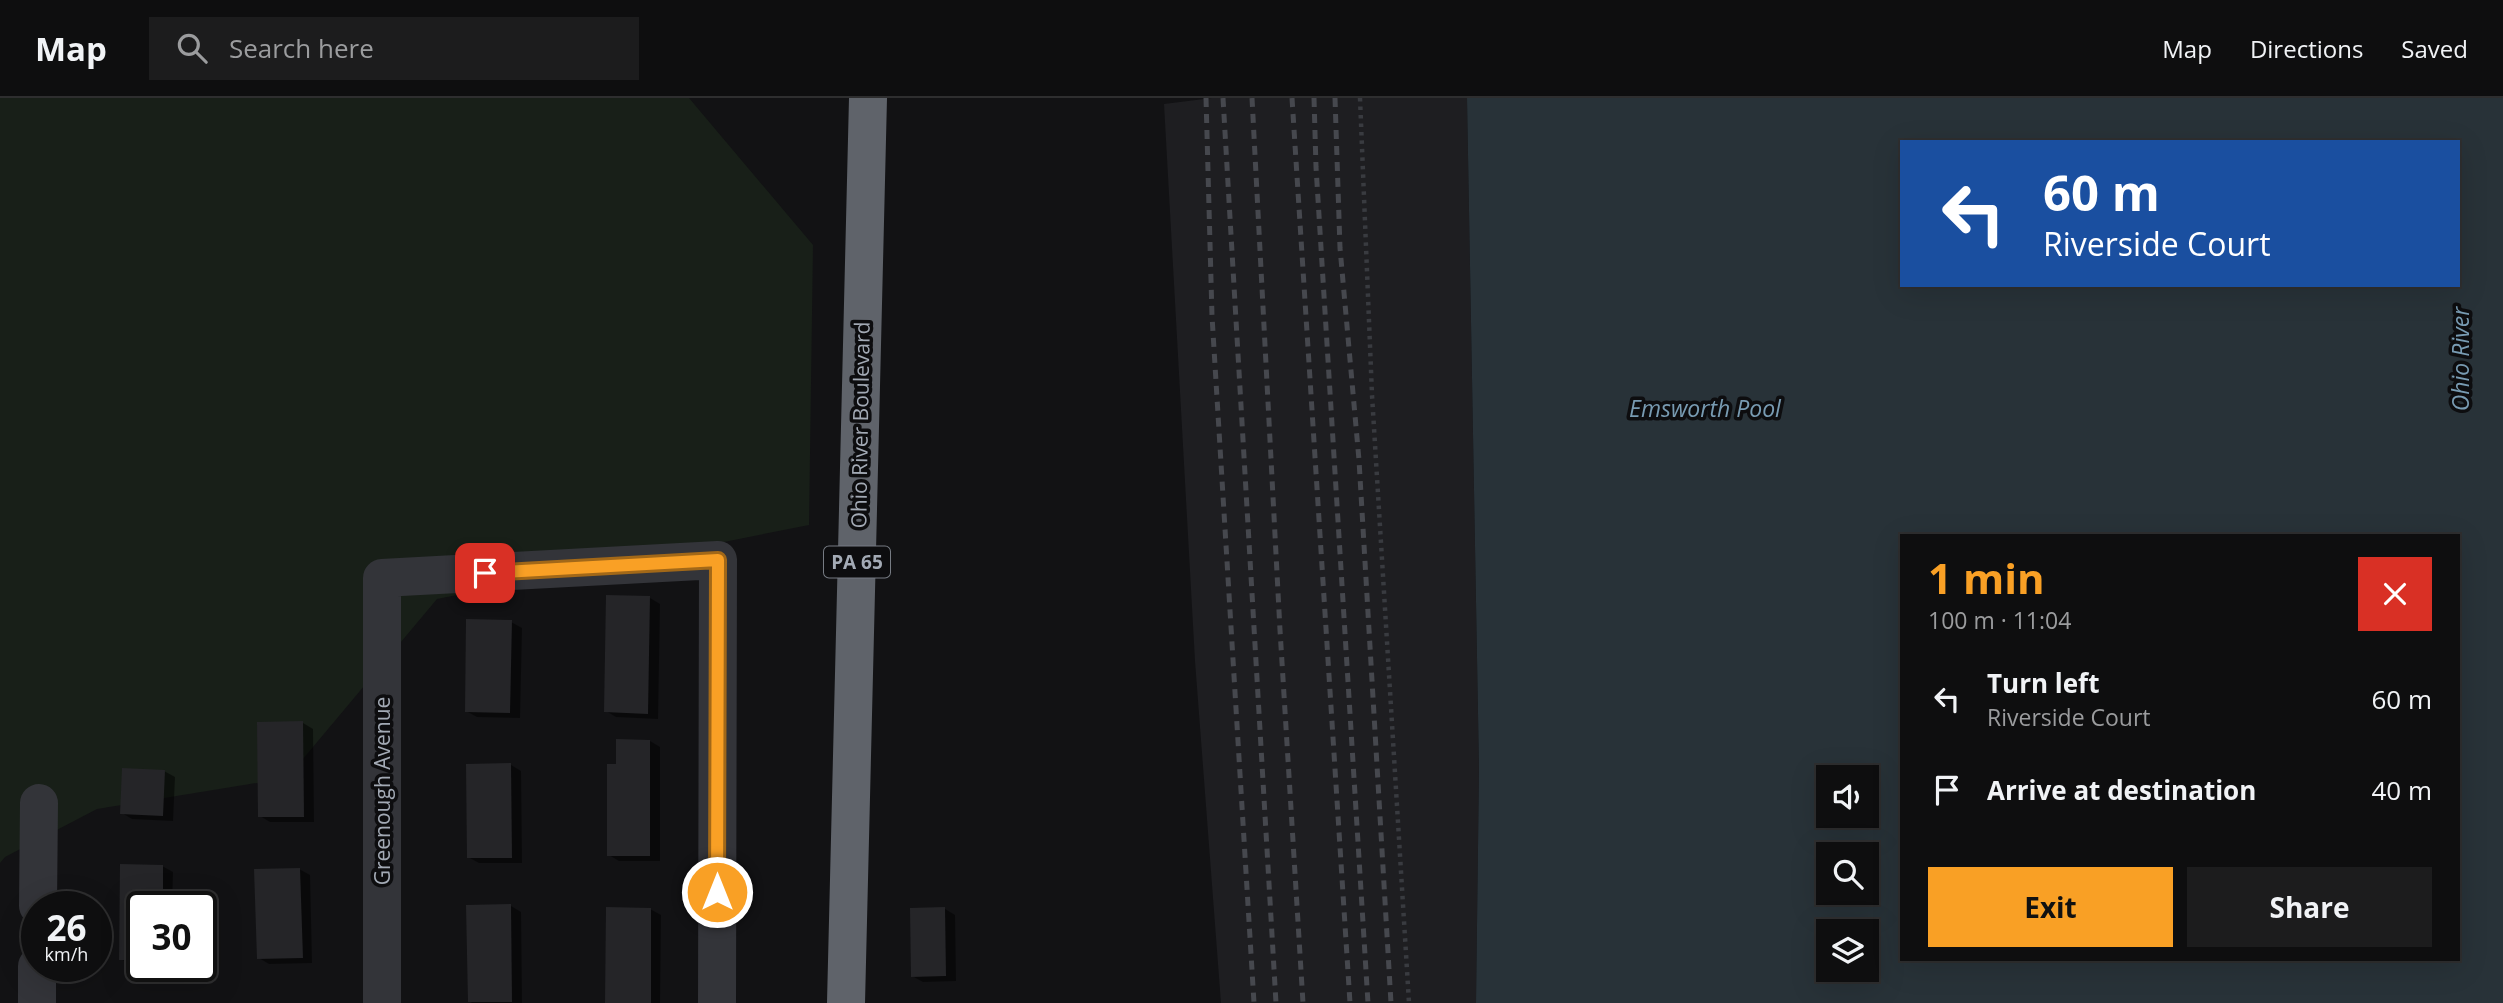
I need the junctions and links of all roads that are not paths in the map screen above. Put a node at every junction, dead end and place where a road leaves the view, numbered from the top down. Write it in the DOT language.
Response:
graph roads {
  1 [pos="868,98"];
  2 [pos="39,803"];
  3 [pos="38,891"];
  4 [pos="37,982"];
  5 [pos="37,1003"];
  6 [pos="382,1003"];
  7 [pos="717,1003"];
  8 [pos="846,1003"];
  1 -- 8 [label="highway, Ohio River Boulevard / PA 65"];
  2 -- 3 [label="street"];
  4 -- 5 [label="street"];
  6 -- 7 [label="street, Greenough Avenue"];
}
